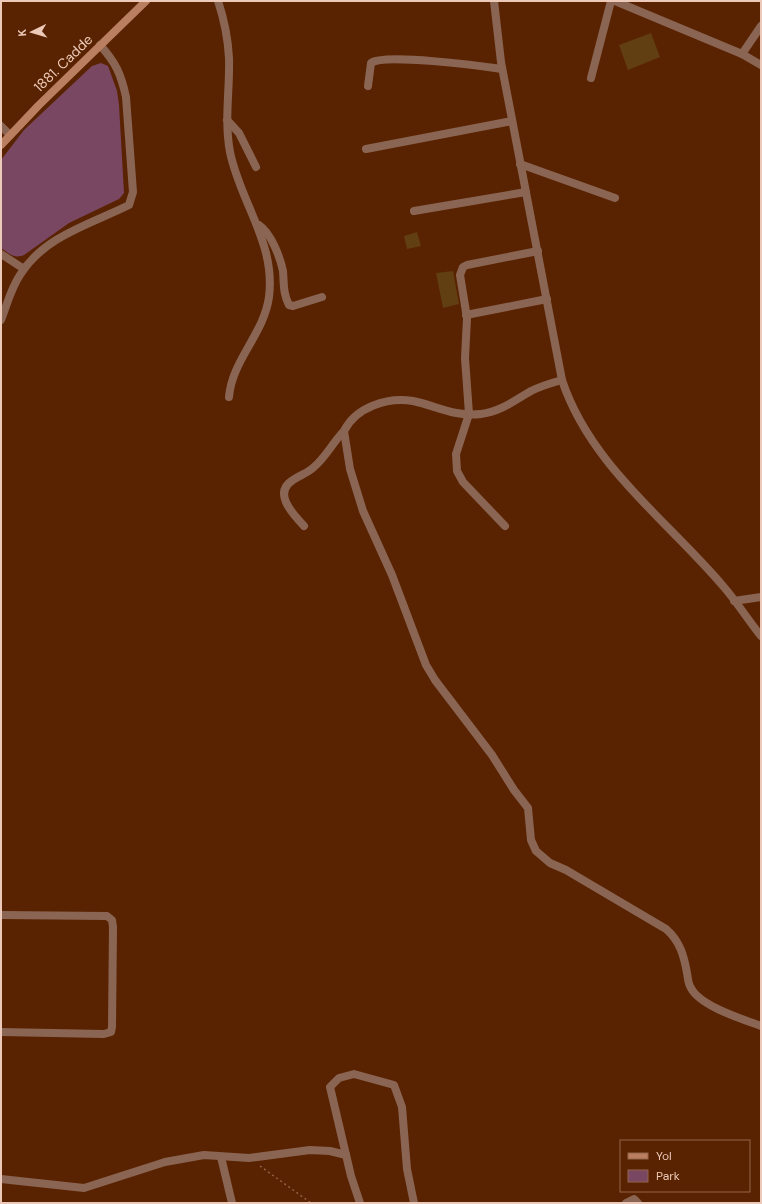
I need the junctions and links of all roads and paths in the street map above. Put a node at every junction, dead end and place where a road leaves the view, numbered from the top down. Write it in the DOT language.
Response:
graph roads {
  1 [pos="146,1"];
  2 [pos="218,1"];
  3 [pos="494,1"];
  4 [pos="611,1"];
  5 [pos="615,1"];
  6 [pos="761,26"];
  7 [pos="100,45"];
  8 [pos="742,54"];
  9 [pos="761,65"];
  10 [pos="502,68"];
  11 [pos="591,78"];
  12 [pos="368,86"];
  13 [pos="227,120"];
  14 [pos="512,121"];
  15 [pos="1,126"];
  16 [pos="10,134"];
  17 [pos="1,145"];
  18 [pos="366,149"];
  19 [pos="520,164"];
  20 [pos="256,167"];
  21 [pos="526,192"];
  22 [pos="615,198"];
  23 [pos="414,211"];
  24 [pos="257,223"];
  25 [pos="538,251"];
  26 [pos="1,254"];
  27 [pos="24,269"];
  28 [pos="322,297"];
  29 [pos="547,298"];
  30 [pos="466,315"];
  31 [pos="1,320"];
  32 [pos="562,380"];
  33 [pos="228,397"];
  34 [pos="469,414"];
  35 [pos="344,431"];
  36 [pos="304,526"];
  37 [pos="505,526"];
  38 [pos="761,597"];
  39 [pos="734,600"];
  40 [pos="761,636"];
  41 [pos="1,915"];
  42 [pos="761,1026"];
  43 [pos="1,1032"];
  44 [pos="346,1155"];
  45 [pos="221,1156"];
  46 [pos="249,1158"];
  47 [pos="1,1178"];
  48 [pos="232,1203"];
  49 [pos="311,1203"];
  50 [pos="360,1203"];
  51 [pos="414,1203"];
  52 [pos="626,1203"];
  53 [pos="638,1203"];
  1 -- 7 [label="street, 1881. Cadde"];
  2 -- 13 [label="street"];
  3 -- 10 [label="street"];
  4 -- 11 [label="street"];
  5 -- 8 [label="street"];
  6 -- 8 [label="street"];
  7 -- 16 [label="street, 1881. Cadde"];
  7 -- 27 [label="street"];
  8 -- 9 [label="street"];
  10 -- 12 [label="street"];
  10 -- 14 [label="street"];
  13 -- 20 [label="street"];
  13 -- 24 [label="street"];
  14 -- 18 [label="street"];
  14 -- 19 [label="street"];
  15 -- 16 [label="street"];
  16 -- 17 [label="street, 1881. Cadde"];
  19 -- 21 [label="street"];
  19 -- 22 [label="street"];
  21 -- 23 [label="street"];
  21 -- 25 [label="street"];
  24 -- 28 [label="street"];
  24 -- 33 [label="street"];
  25 -- 29 [label="street"];
  25 -- 30 [label="street"];
  26 -- 27 [label="street"];
  27 -- 31 [label="street"];
  29 -- 30 [label="street"];
  29 -- 32 [label="street"];
  30 -- 34 [label="street"];
  32 -- 34 [label="street"];
  32 -- 39 [label="street"];
  34 -- 35 [label="street"];
  34 -- 37 [label="street"];
  35 -- 36 [label="street"];
  35 -- 42 [label="street"];
  38 -- 39 [label="street"];
  39 -- 40 [label="street"];
  41 -- 43 [label="street"];
  44 -- 46 [label="street"];
  44 -- 50 [label="street"];
  44 -- 51 [label="street"];
  45 -- 46 [label="street"];
  45 -- 47 [label="street"];
  45 -- 48 [label="street"];
  46 -- 49 [label="path"];
  52 -- 53 [label="street"];
}
